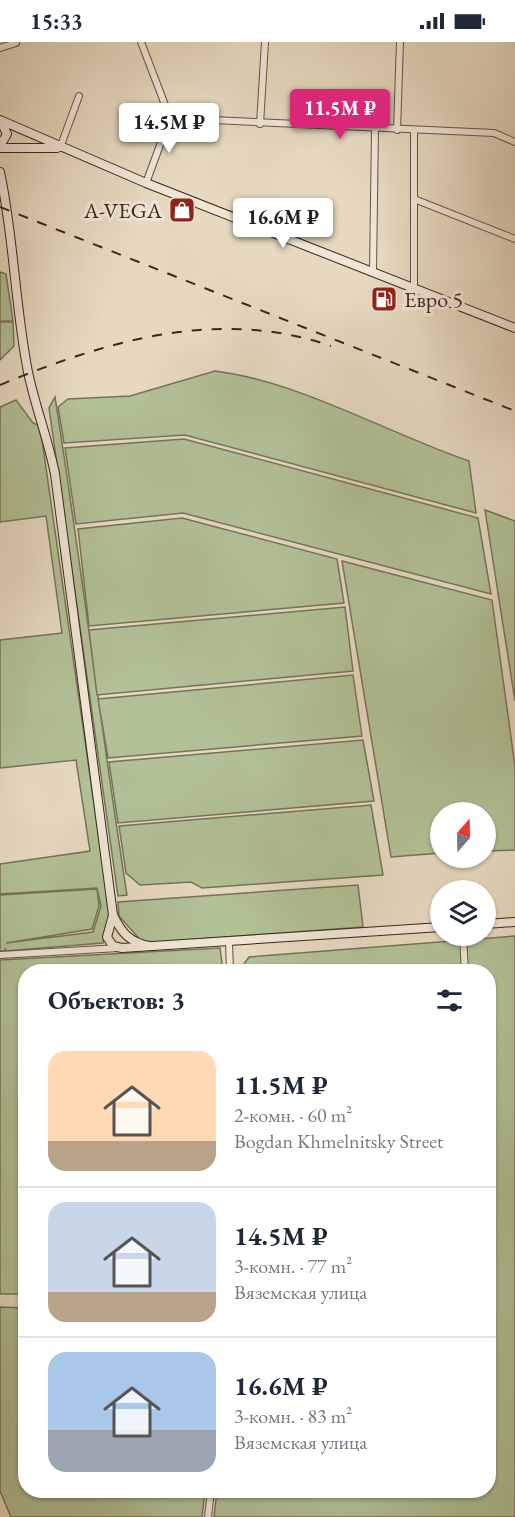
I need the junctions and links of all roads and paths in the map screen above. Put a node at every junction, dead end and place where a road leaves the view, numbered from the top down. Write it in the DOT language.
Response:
graph roads {
  1 [pos="141,42"];
  2 [pos="265,42"];
  3 [pos="400,42"];
  4 [pos="16,43"];
  5 [pos="0,48"];
  6 [pos="79,96"];
  7 [pos="170,118"];
  8 [pos="0,120"];
  9 [pos="260,124"];
  10 [pos="375,129"];
  11 [pos="397,130"];
  12 [pos="414,131"];
  13 [pos="515,142"];
  14 [pos="0,147"];
  15 [pos="60,148"];
  16 [pos="0,172"];
  17 [pos="146,183"];
  18 [pos="414,199"];
  19 [pos="515,239"];
  20 [pos="373,271"];
  21 [pos="414,287"];
  22 [pos="515,328"];
  23 [pos="113,915"];
  24 [pos="515,922"];
  25 [pos="496,923"];
  26 [pos="430,928"];
  27 [pos="229,942"];
  28 [pos="149,946"];
  29 [pos="464,946"];
  30 [pos="122,948"];
  31 [pos="0,955"];
  32 [pos="230,964"];
  33 [pos="465,964"];
  34 [pos="211,1498"];
  35 [pos="208,1517"];
  1 -- 7 [label="street"];
  2 -- 9 [label="street"];
  3 -- 11 [label="street"];
  4 -- 5 [label="street"];
  6 -- 15 [label="street"];
  7 -- 9 [label="street"];
  7 -- 17 [label="street"];
  8 -- 14 [label="main road"];
  8 -- 15 [label="main road"];
  9 -- 10 [label="street"];
  10 -- 11 [label="street"];
  10 -- 20 [label="street"];
  11 -- 12 [label="street"];
  12 -- 13 [label="street"];
  12 -- 18 [label="street"];
  14 -- 15 [label="main road"];
  15 -- 17 [label="main road"];
  16 -- 23 [label="main road"];
  17 -- 20 [label="main road"];
  18 -- 19 [label="street"];
  18 -- 21 [label="street"];
  20 -- 21 [label="main road"];
  21 -- 22 [label="main road"];
  23 -- 28 [label="main road"];
  23 -- 30 [label="main road"];
  24 -- 25 [label="main road"];
  26 -- 27 [label="main road"];
  27 -- 28 [label="main road"];
  27 -- 32 [label="street"];
  28 -- 30 [label="main road"];
  29 -- 33 [label="street"];
  30 -- 31 [label="street"];
  34 -- 35 [label="street"];
}
